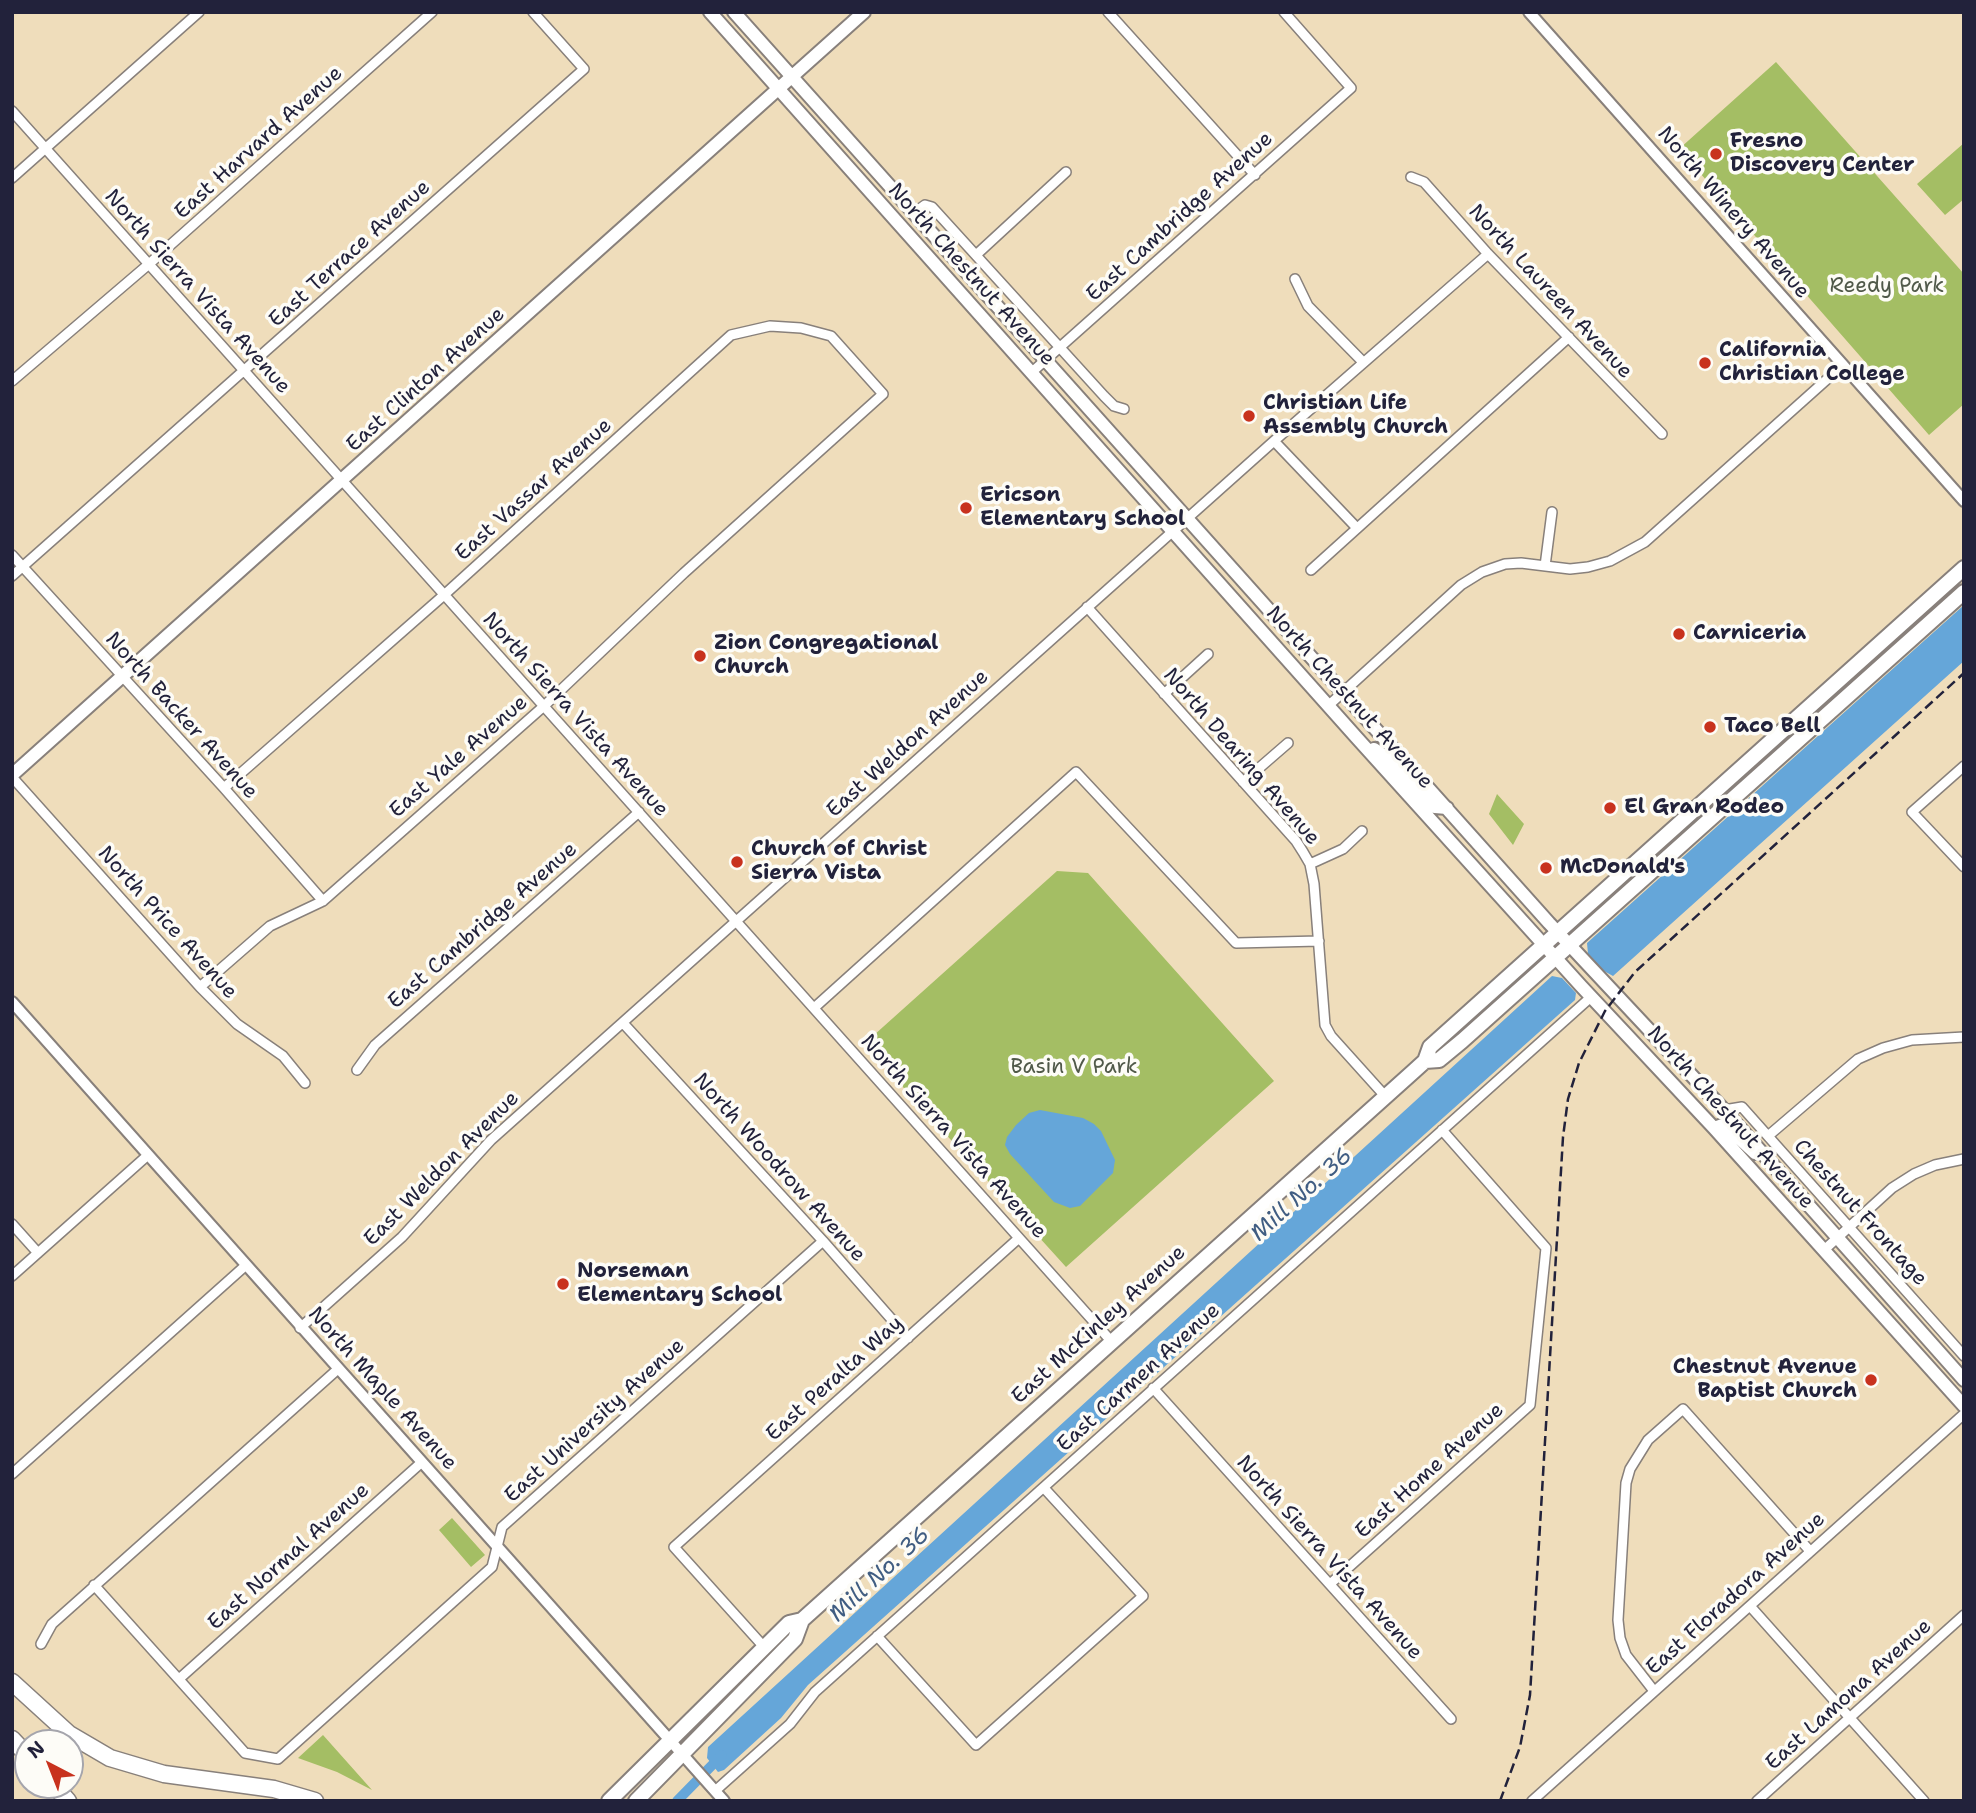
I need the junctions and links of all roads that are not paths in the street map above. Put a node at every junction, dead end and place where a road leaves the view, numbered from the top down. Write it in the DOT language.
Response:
graph roads {
  1 [pos="198,12"];
  2 [pos="432,12"];
  3 [pos="533,12"];
  4 [pos="710,12"];
  5 [pos="734,12"];
  6 [pos="864,12"];
  7 [pos="1108,12"];
  8 [pos="1284,12"];
  9 [pos="1529,12"];
  10 [pos="792,77"];
  11 [pos="778,89"];
  12 [pos="12,111"];
  13 [pos="46,148"];
  14 [pos="1066,172"];
  15 [pos="1255,175"];
  16 [pos="1411,177"];
  17 [pos="12,178"];
  18 [pos="914,213"];
  19 [pos="976,254"];
  20 [pos="1488,254"];
  21 [pos="149,264"];
  22 [pos="1295,279"];
  23 [pos="1569,337"];
  24 [pos="1059,348"];
  25 [pos="1045,360"];
  26 [pos="1363,362"];
  27 [pos="1843,365"];
  28 [pos="245,371"];
  29 [pos="1032,372"];
  30 [pos="12,381"];
  31 [pos="883,394"];
  32 [pos="1124,409"];
  33 [pos="1662,435"];
  34 [pos="1274,441"];
  35 [pos="342,481"];
  36 [pos="1964,501"];
  37 [pos="1552,512"];
  38 [pos="1187,519"];
  39 [pos="1356,527"];
  40 [pos="1173,531"];
  41 [pos="12,555"];
  42 [pos="1545,566"];
  43 [pos="23,567"];
  44 [pos="1964,568"];
  45 [pos="1311,570"];
  46 [pos="12,576"];
  47 [pos="1964,592"];
  48 [pos="444,595"];
  49 [pos="1087,607"];
  50 [pos="1208,654"];
  51 [pos="122,677"];
  52 [pos="1343,692"];
  53 [pos="1164,694"];
  54 [pos="1329,705"];
  55 [pos="544,706"];
  56 [pos="1777,736"];
  57 [pos="1357,738"];
  58 [pos="1288,743"];
  59 [pos="1964,766"];
  60 [pos="12,776"];
  61 [pos="1243,782"];
  62 [pos="225,788"];
  63 [pos="1447,808"];
  64 [pos="639,812"];
  65 [pos="1362,831"];
  66 [pos="1667,859"];
  67 [pos="1310,864"];
  68 [pos="1964,867"];
  69 [pos="323,901"];
  70 [pos="736,922"];
  71 [pos="1558,933"];
  72 [pos="1319,941"];
  73 [pos="1545,945"];
  74 [pos="1570,946"];
  75 [pos="1556,958"];
  76 [pos="200,987"];
  77 [pos="1591,997"];
  78 [pos="12,1002"];
  79 [pos="1621,1002"];
  80 [pos="814,1008"];
  81 [pos="623,1023"];
  82 [pos="1964,1037"];
  83 [pos="1425,1061"];
  84 [pos="356,1070"];
  85 [pos="305,1083"];
  86 [pos="1385,1096"];
  87 [pos="1724,1110"];
  88 [pos="1714,1128"];
  89 [pos="1442,1130"];
  90 [pos="1768,1136"];
  91 [pos="148,1155"];
  92 [pos="1765,1156"];
  93 [pos="1964,1159"];
  94 [pos="12,1224"];
  95 [pos="1850,1227"];
  96 [pos="1020,1238"];
  97 [pos="1837,1238"];
  98 [pos="823,1241"];
  99 [pos="1824,1250"];
  100 [pos="37,1253"];
  101 [pos="245,1266"];
  102 [pos="12,1276"];
  103 [pos="300,1328"];
  104 [pos="908,1338"];
  105 [pos="1112,1342"];
  106 [pos="1964,1356"];
  107 [pos="338,1369"];
  108 [pos="1964,1380"];
  109 [pos="1153,1388"];
  110 [pos="1964,1406"];
  111 [pos="1964,1414"];
  112 [pos="422,1462"];
  113 [pos="12,1475"];
  114 [pos="1044,1488"];
  115 [pos="497,1547"];
  116 [pos="1810,1551"];
  117 [pos="1330,1584"];
  118 [pos="94,1585"];
  119 [pos="1750,1606"];
  120 [pos="1964,1615"];
  121 [pos="802,1620"];
  122 [pos="877,1636"];
  123 [pos="41,1644"];
  124 [pos="764,1647"];
  125 [pos="179,1679"];
  126 [pos="12,1682"];
  127 [pos="1654,1691"];
  128 [pos="1850,1717"];
  129 [pos="1451,1719"];
  130 [pos="670,1741"];
  131 [pos="687,1760"];
  132 [pos="715,1791"];
  133 [pos="315,1801"];
  134 [pos="609,1801"];
  135 [pos="636,1801"];
  136 [pos="724,1801"];
  137 [pos="1532,1801"];
  138 [pos="1757,1801"];
  139 [pos="1924,1801"];
  1 -- 13 [label="street"];
  2 -- 21 [label="street, East Harvard Avenue"];
  3 -- 28 [label="street, East Terrace Avenue"];
  4 -- 11 [label="main road, North Chestnut Avenue"];
  5 -- 10 [label="main road, North Chestnut Avenue"];
  6 -- 10 [label="main road, East Clinton Avenue"];
  7 -- 15 [label="street"];
  8 -- 15 [label="street, East Cambridge Avenue"];
  9 -- 27 [label="street, North Winery Avenue"];
  10 -- 11 [label="main road, East Clinton Avenue"];
  10 -- 18 [label="main road, North Chestnut Avenue"];
  11 -- 29 [label="main road, North Chestnut Avenue"];
  11 -- 35 [label="main road, East Clinton Avenue"];
  12 -- 13 [label="street, North Sierra Vista Avenue"];
  13 -- 17 [label="street"];
  13 -- 21 [label="street, North Sierra Vista Avenue"];
  14 -- 19 [label="street"];
  15 -- 24 [label="street, East Cambridge Avenue"];
  16 -- 20 [label="street, North Laureen Avenue"];
  18 -- 19 [label="street, North Chestnut Avenue"];
  18 -- 25 [label="main road, North Chestnut Avenue"];
  19 -- 24 [label="street, North Chestnut Avenue"];
  20 -- 23 [label="street, North Laureen Avenue"];
  20 -- 26 [label="street, East Weldon Avenue"];
  21 -- 28 [label="street, North Sierra Vista Avenue"];
  21 -- 30 [label="street, East Harvard Avenue"];
  22 -- 26 [label="street"];
  23 -- 33 [label="street, North Laureen Avenue"];
  23 -- 39 [label="street"];
  24 -- 25 [label="street, East Cambridge Avenue"];
  24 -- 32 [label="street, North Chestnut Avenue"];
  25 -- 29 [label="street, East Cambridge Avenue"];
  25 -- 38 [label="main road, North Chestnut Avenue"];
  26 -- 34 [label="street, East Weldon Avenue"];
  27 -- 36 [label="street, North Winery Avenue"];
  27 -- 42 [label="street"];
  28 -- 35 [label="street, North Sierra Vista Avenue"];
  28 -- 43 [label="street, East Terrace Avenue"];
  29 -- 40 [label="main road, North Chestnut Avenue"];
  31 -- 48 [label="street, East Vassar Avenue"];
  31 -- 55 [label="street, East Yale Avenue"];
  34 -- 38 [label="street, East Weldon Avenue"];
  34 -- 39 [label="street"];
  35 -- 48 [label="street, North Sierra Vista Avenue"];
  35 -- 51 [label="main road, East Clinton Avenue"];
  37 -- 42 [label="street"];
  38 -- 40 [label="street, East Weldon Avenue"];
  38 -- 52 [label="main road, North Chestnut Avenue"];
  39 -- 45 [label="street"];
  40 -- 49 [label="street, East Weldon Avenue"];
  40 -- 54 [label="main road, North Chestnut Avenue"];
  41 -- 43 [label="street, North Backer Avenue"];
  42 -- 52 [label="street"];
  43 -- 46 [label="street, East Terrace Avenue"];
  43 -- 51 [label="street, North Backer Avenue"];
  44 -- 56 [label="main road, East McKinley Avenue"];
  47 -- 66 [label="main road, East McKinley Avenue"];
  48 -- 55 [label="street, North Sierra Vista Avenue"];
  48 -- 62 [label="street, East Vassar Avenue"];
  49 -- 53 [label="street, North Dearing Avenue"];
  49 -- 70 [label="street, East Weldon Avenue"];
  50 -- 53 [label="street"];
  51 -- 60 [label="main road, East Clinton Avenue"];
  51 -- 62 [label="street, North Backer Avenue"];
  52 -- 54 [label="street"];
  52 -- 63 [label="main road, North Chestnut Avenue"];
  53 -- 61 [label="street, North Dearing Avenue"];
  54 -- 57 [label="main road, North Chestnut Avenue"];
  55 -- 64 [label="street, North Sierra Vista Avenue"];
  55 -- 69 [label="street, East Yale Avenue"];
  56 -- 66 [label="main road"];
  56 -- 71 [label="main road, East McKinley Avenue"];
  57 -- 63 [label="main road"];
  57 -- 73 [label="main road, North Chestnut Avenue"];
  58 -- 61 [label="street"];
  59 -- 68 [label="street"];
  60 -- 76 [label="street, North Price Avenue"];
  61 -- 67 [label="street, North Dearing Avenue"];
  62 -- 69 [label="street, North Backer Avenue"];
  63 -- 71 [label="main road, North Chestnut Avenue"];
  64 -- 70 [label="street, North Sierra Vista Avenue"];
  64 -- 84 [label="street, East Cambridge Avenue"];
  65 -- 67 [label="street"];
  66 -- 74 [label="main road, East McKinley Avenue"];
  67 -- 72 [label="street, North Dearing Avenue"];
  69 -- 76 [label="street, East Yale Avenue"];
  70 -- 80 [label="street, North Sierra Vista Avenue"];
  70 -- 81 [label="street, East Weldon Avenue"];
  71 -- 73 [label="main road, East McKinley Avenue"];
  71 -- 74 [label="main road, North Chestnut Avenue"];
  72 -- 80 [label="street"];
  72 -- 86 [label="street, North Dearing Avenue"];
  73 -- 75 [label="main road, North Chestnut Avenue"];
  73 -- 83 [label="main road, East McKinley Avenue"];
  74 -- 75 [label="main road, East McKinley Avenue"];
  74 -- 79 [label="main road, North Chestnut Avenue"];
  75 -- 77 [label="main road, North Chestnut Avenue"];
  75 -- 83 [label="main road, East McKinley Avenue"];
  76 -- 85 [label="street, North Price Avenue"];
  77 -- 79 [label="main road"];
  77 -- 88 [label="main road, North Chestnut Avenue"];
  77 -- 89 [label="street, East Carmen Avenue"];
  78 -- 91 [label="street, North Maple Avenue"];
  79 -- 87 [label="main road, North Chestnut Avenue"];
  80 -- 96 [label="street, North Sierra Vista Avenue"];
  81 -- 98 [label="street, North Woodrow Avenue"];
  81 -- 103 [label="street, East Weldon Avenue"];
  82 -- 90 [label="street"];
  83 -- 86 [label="main road, East McKinley Avenue"];
  86 -- 105 [label="main road, East McKinley Avenue"];
  87 -- 90 [label="street, Chestnut Frontage"];
  87 -- 92 [label="main road, North Chestnut Avenue"];
  88 -- 92 [label="main road"];
  88 -- 99 [label="main road, North Chestnut Avenue"];
  89 -- 109 [label="street, East Carmen Avenue"];
  89 -- 117 [label="street, East Home Avenue"];
  90 -- 95 [label="street, Chestnut Frontage"];
  91 -- 100 [label="street"];
  91 -- 101 [label="street, North Maple Avenue"];
  92 -- 97 [label="main road, North Chestnut Avenue"];
  93 -- 95 [label="street"];
  94 -- 100 [label="street"];
  95 -- 97 [label="street"];
  95 -- 106 [label="street, Chestnut Frontage"];
  96 -- 104 [label="street, East Peralta Way"];
  96 -- 105 [label="street, North Sierra Vista Avenue"];
  97 -- 99 [label="street"];
  97 -- 108 [label="main road, North Chestnut Avenue"];
  98 -- 104 [label="street, North Woodrow Avenue"];
  98 -- 115 [label="street, East University Avenue"];
  99 -- 110 [label="main road, North Chestnut Avenue"];
  100 -- 102 [label="street"];
  101 -- 103 [label="street, North Maple Avenue"];
  101 -- 113 [label="street"];
  103 -- 107 [label="street, North Maple Avenue"];
  104 -- 124 [label="street, East Peralta Way"];
  105 -- 121 [label="main road, East McKinley Avenue"];
  107 -- 112 [label="street, North Maple Avenue"];
  107 -- 118 [label="street"];
  109 -- 114 [label="street, East Carmen Avenue"];
  109 -- 117 [label="street, North Sierra Vista Avenue"];
  111 -- 116 [label="street, East Floradora Avenue"];
  112 -- 115 [label="street, North Maple Avenue"];
  112 -- 125 [label="street, East Normal Avenue"];
  114 -- 122 [label="street, East Carmen Avenue"];
  114 -- 122 [label="street"];
  115 -- 125 [label="street, East University Avenue"];
  115 -- 130 [label="street, North Maple Avenue"];
  116 -- 119 [label="street, East Floradora Avenue"];
  116 -- 127 [label="street"];
  117 -- 129 [label="street, North Sierra Vista Avenue"];
  118 -- 123 [label="street"];
  118 -- 125 [label="street"];
  119 -- 127 [label="street, East Floradora Avenue"];
  119 -- 128 [label="street"];
  120 -- 128 [label="street, East Lamona Avenue"];
  121 -- 124 [label="main road, East McKinley Avenue"];
  121 -- 131 [label="main road, East McKinley Avenue"];
  122 -- 132 [label="street, East Carmen Avenue"];
  124 -- 130 [label="main road, East McKinley Avenue"];
  126 -- 133 [label="highway"];
  127 -- 137 [label="street, East Floradora Avenue"];
  128 -- 138 [label="street, East Lamona Avenue"];
  128 -- 139 [label="street"];
  130 -- 131 [label="street, North Maple Avenue"];
  130 -- 134 [label="main road, East McKinley Avenue"];
  131 -- 132 [label="street, North Maple Avenue"];
  131 -- 135 [label="main road, East McKinley Avenue"];
  132 -- 136 [label="street, North Maple Avenue"];
}
